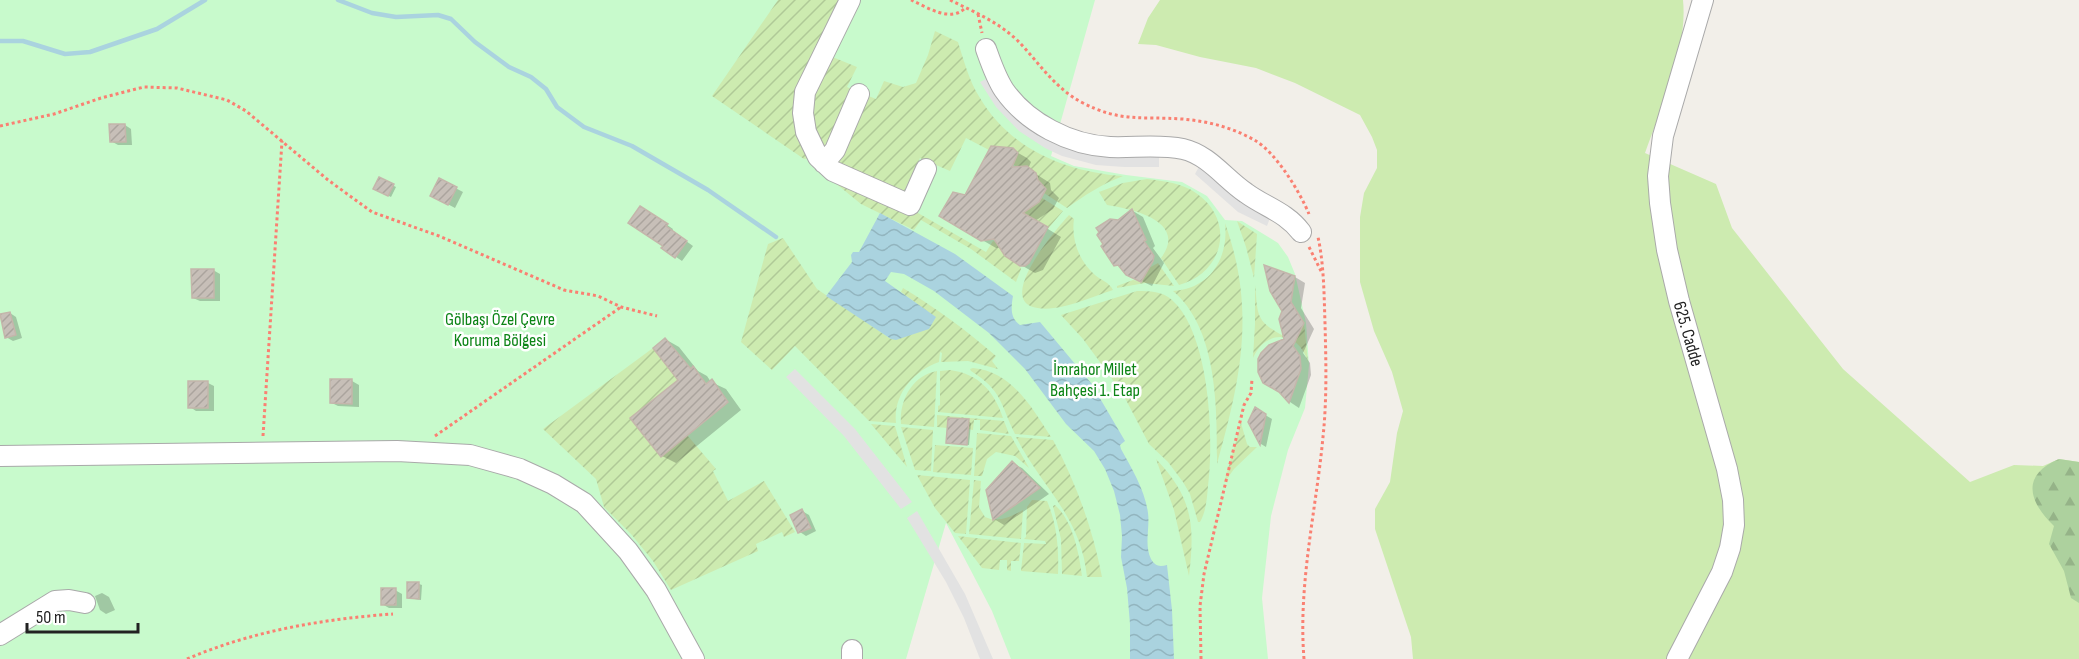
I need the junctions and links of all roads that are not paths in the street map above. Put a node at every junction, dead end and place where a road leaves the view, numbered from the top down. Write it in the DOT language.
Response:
graph roads {
  1 [pos="850,0"];
  2 [pos="1703,0"];
  3 [pos="986,49"];
  4 [pos="859,94"];
  5 [pos="824,163"];
  6 [pos="926,169"];
  7 [pos="1309,226"];
  8 [pos="0,456"];
  9 [pos="85,603"];
  10 [pos="0,635"];
  11 [pos="694,659"];
  12 [pos="1677,659"];
  1 -- 5 [label="street"];
  2 -- 12 [label="street, 625. Cadde"];
  3 -- 7 [label="street"];
  4 -- 5 [label="street"];
  5 -- 6 [label="street"];
  8 -- 11 [label="street"];
  9 -- 10 [label="street"];
}
